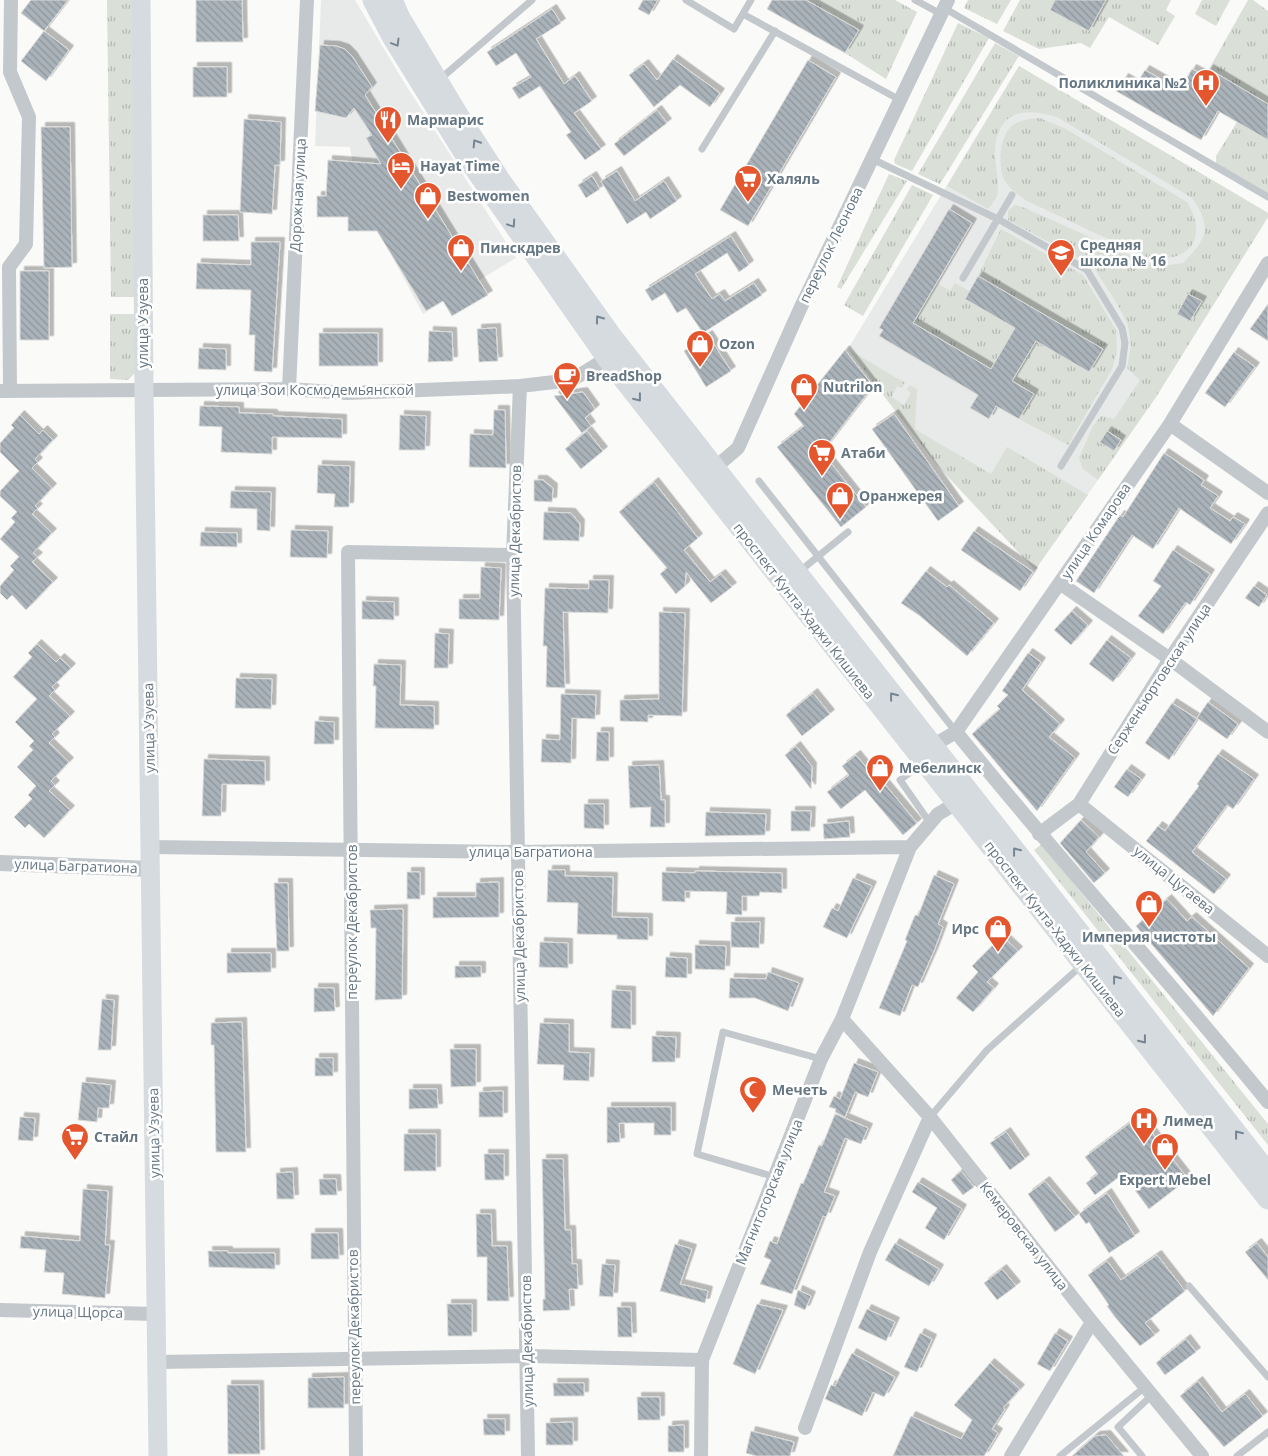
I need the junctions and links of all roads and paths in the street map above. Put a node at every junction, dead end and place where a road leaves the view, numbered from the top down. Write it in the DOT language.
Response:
graph roads {
  1 [pos="11,0"];
  2 [pos="141,0"];
  3 [pos="307,0"];
  4 [pos="373,0"];
  5 [pos="392,0"];
  6 [pos="532,0"];
  7 [pos="686,0"];
  8 [pos="751,0"];
  9 [pos="915,0"];
  10 [pos="944,7"];
  11 [pos="743,14"];
  12 [pos="775,31"];
  13 [pos="438,81"];
  14 [pos="900,100"];
  15 [pos="702,149"];
  16 [pos="872,159"];
  17 [pos="1012,195"];
  18 [pos="1268,197"];
  19 [pos="998,219"];
  20 [pos="1268,264"];
  21 [pos="963,278"];
  22 [pos="614,353"];
  23 [pos="520,386"];
  24 [pos="289,389"];
  25 [pos="5,391"];
  26 [pos="144,391"];
  27 [pos="1170,424"];
  28 [pos="1061,466"];
  29 [pos="707,474"];
  30 [pos="759,481"];
  31 [pos="1268,493"];
  32 [pos="1268,512"];
  33 [pos="848,532"];
  34 [pos="513,555"];
  35 [pos="818,556"];
  36 [pos="796,574"];
  37 [pos="1061,584"];
  38 [pos="1170,659"];
  39 [pos="956,732"];
  40 [pos="1268,732"];
  41 [pos="927,754"];
  42 [pos="955,804"];
  43 [pos="1079,804"];
  44 [pos="930,823"];
  45 [pos="999,828"];
  46 [pos="1039,834"];
  47 [pos="910,847"];
  48 [pos="151,848"];
  49 [pos="352,850"];
  50 [pos="518,852"];
  51 [pos="0,863"];
  52 [pos="151,869"];
  53 [pos="1268,956"];
  54 [pos="1083,964"];
  55 [pos="842,1019"];
  56 [pos="821,1059"];
  57 [pos="1268,1102"];
  58 [pos="930,1117"];
  59 [pos="775,1177"];
  60 [pos="1265,1187"];
  61 [pos="1189,1286"];
  62 [pos="0,1310"];
  63 [pos="156,1314"];
  64 [pos="1092,1322"];
  65 [pos="528,1356"];
  66 [pos="355,1358"];
  67 [pos="702,1360"];
  68 [pos="157,1362"];
  69 [pos="1268,1377"];
  70 [pos="1148,1391"];
  71 [pos="806,1428"];
  72 [pos="1268,1432"];
  73 [pos="158,1456"];
  74 [pos="356,1456"];
  75 [pos="528,1456"];
  76 [pos="701,1456"];
  77 [pos="1011,1456"];
  78 [pos="1060,1456"];
  79 [pos="1142,1456"];
  80 [pos="1202,1456"];
  81 [pos="1237,1456"];
  1 -- 25 [label="street"];
  2 -- 26 [label="main road, улица Узуева"];
  3 -- 24 [label="street, Дорожная улица"];
  4 -- 22 [label="main road, проспект Кунта-Хаджи Кишиева, one-way"];
  5 -- 13 [label="main road, проспект Кунта-Хаджи Кишиева"];
  6 -- 13 [label="lane"];
  7 -- 11 [label="lane"];
  8 -- 11 [label="lane"];
  9 -- 10 [label="lane"];
  10 -- 14 [label="street, переулок Леонова"];
  10 -- 18 [label="lane"];
  11 -- 12 [label="lane"];
  12 -- 14 [label="lane"];
  12 -- 15 [label="lane"];
  22 -- 13 [label="main road, проспект Кунта-Хаджи Кишиева, one-way"];
  14 -- 16 [label="street, переулок Леонова"];
  16 -- 19 [label="lane"];
  16 -- 29 [label="street, переулок Леонова"];
  17 -- 19 [label="lane"];
  19 -- 21 [label="lane"];
  19 -- 28 [label="lane"];
  20 -- 27 [label="street, улица Комарова"];
  22 -- 23 [label="street, улица Зои Космодемьянской"];
  22 -- 29 [label="main road, проспект Кунта-Хаджи Кишиева"];
  23 -- 24 [label="street, улица Зои Космодемьянской"];
  23 -- 34 [label="street, улица Декабристов"];
  24 -- 26 [label="street, улица Зои Космодемьянской"];
  25 -- 26 [label="street, улица Зои Космодемьянской"];
  26 -- 48 [label="main road, улица Узуева"];
  27 -- 31 [label="street"];
  27 -- 37 [label="street, улица Комарова"];
  29 -- 36 [label="main road, проспект Кунта-Хаджи Кишиева"];
  29 -- 41 [label="main road, проспект Кунта-Хаджи Кишиева"];
  30 -- 35 [label="lane"];
  32 -- 38 [label="street, Серженьюртовская улица"];
  33 -- 35 [label="lane"];
  34 -- 49 [label="street, переулок Декабристов"];
  34 -- 50 [label="street, улица Декабристов"];
  35 -- 36 [label="lane"];
  35 -- 39 [label="lane"];
  41 -- 36 [label="main road, проспект Кунта-Хаджи Кишиева, one-way"];
  37 -- 38 [label="street"];
  37 -- 39 [label="street, улица Комарова"];
  38 -- 40 [label="street"];
  38 -- 43 [label="street, Серженьюртовская улица"];
  39 -- 41 [label="street, улица Комарова"];
  39 -- 46 [label="street"];
  41 -- 42 [label="main road, проспект Кунта-Хаджи Кишиева"];
  41 -- 44 [label="lane"];
  41 -- 45 [label="main road, проспект Кунта-Хаджи Кишиева"];
  42 -- 44 [label="street, Магнитогорская улица"];
  42 -- 45 [label="street"];
  42 -- 54 [label="main road, проспект Кунта-Хаджи Кишиева"];
  43 -- 46 [label="street, Серженьюртовская улица"];
  43 -- 53 [label="street, улица Цугаева"];
  44 -- 47 [label="street, Магнитогорская улица"];
  60 -- 45 [label="main road, проспект Кунта-Хаджи Кишиева, one-way"];
  46 -- 57 [label="street"];
  47 -- 50 [label="street, улица Багратиона"];
  47 -- 55 [label="street, Магнитогорская улица"];
  48 -- 49 [label="street, улица Багратиона"];
  48 -- 52 [label="main road, улица Узуева"];
  49 -- 50 [label="street, улица Багратиона"];
  49 -- 66 [label="street, переулок Декабристов"];
  50 -- 65 [label="street, улица Декабристов"];
  51 -- 52 [label="street, улица Багратиона"];
  52 -- 63 [label="main road, улица Узуева"];
  54 -- 58 [label="lane"];
  54 -- 60 [label="main road, проспект Кунта-Хаджи Кишиева, one-way"];
  55 -- 56 [label="street, Магнитогорская улица"];
  55 -- 58 [label="street, Кемеровская улица"];
  56 -- 59 [label="street, Магнитогорская улица"];
  56 -- 59 [label="lane"];
  58 -- 64 [label="street, Кемеровская улица"];
  58 -- 71 [label="street"];
  59 -- 67 [label="street, Магнитогорская улица"];
  61 -- 69 [label="lane"];
  62 -- 63 [label="street, улица Щорса"];
  63 -- 68 [label="main road, улица Узуева"];
  64 -- 70 [label="street, Кемеровская улица"];
  64 -- 77 [label="street"];
  65 -- 66 [label="street"];
  65 -- 67 [label="street"];
  65 -- 75 [label="street, улица Декабристов"];
  66 -- 68 [label="street"];
  66 -- 74 [label="street, переулок Декабристов"];
  67 -- 76 [label="street, Магнитогорская улица"];
  68 -- 73 [label="main road, улица Узуева"];
  70 -- 78 [label="lane"];
  70 -- 79 [label="lane"];
  70 -- 80 [label="street, Кемеровская улица"];
  72 -- 81 [label="lane"];
}
